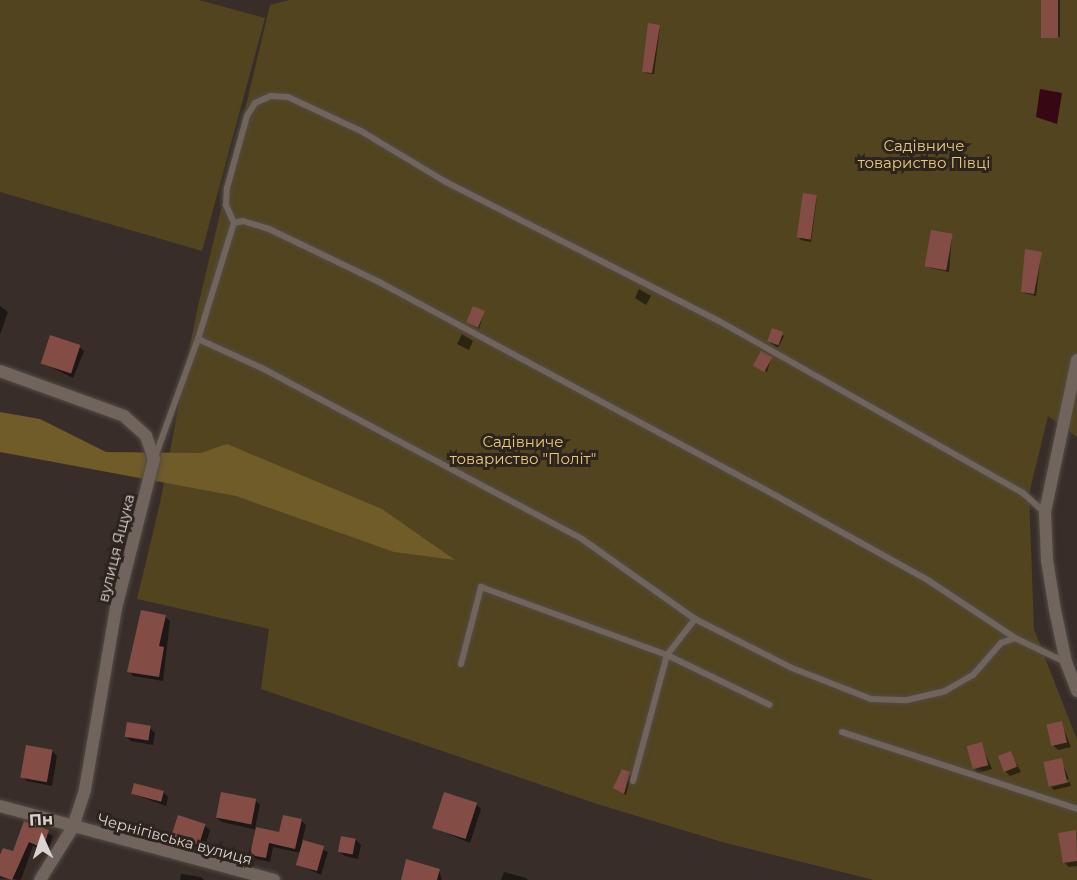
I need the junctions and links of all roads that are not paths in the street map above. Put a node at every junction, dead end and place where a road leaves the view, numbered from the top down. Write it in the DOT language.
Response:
graph roads {
  1 [pos="234,223"];
  2 [pos="198,339"];
  3 [pos="1077,360"];
  4 [pos="0,371"];
  5 [pos="154,459"];
  6 [pos="1045,513"];
  7 [pos="695,618"];
  8 [pos="1015,638"];
  9 [pos="667,655"];
  10 [pos="1066,662"];
  11 [pos="460,664"];
  12 [pos="1077,691"];
  13 [pos="770,705"];
  14 [pos="842,732"];
  15 [pos="633,781"];
  16 [pos="0,806"];
  17 [pos="1077,808"];
  18 [pos="73,827"];
  19 [pos="39,880"];
  20 [pos="274,880"];
  1 -- 2 [label="lane"];
  1 -- 6 [label="lane"];
  1 -- 8 [label="lane"];
  2 -- 5 [label="lane"];
  2 -- 7 [label="lane"];
  3 -- 6 [label="street"];
  4 -- 5 [label="street"];
  5 -- 18 [label="street, вулиця Ящука"];
  6 -- 10 [label="street"];
  7 -- 8 [label="lane"];
  7 -- 9 [label="lane"];
  8 -- 10 [label="lane"];
  9 -- 11 [label="lane"];
  9 -- 13 [label="lane"];
  9 -- 15 [label="lane"];
  10 -- 12 [label="street"];
  14 -- 17 [label="lane"];
  16 -- 18 [label="street, Чернігівська вулиця"];
  18 -- 19 [label="street, вулиця Ящука"];
  18 -- 20 [label="street, Чернігівська вулиця"];
}
